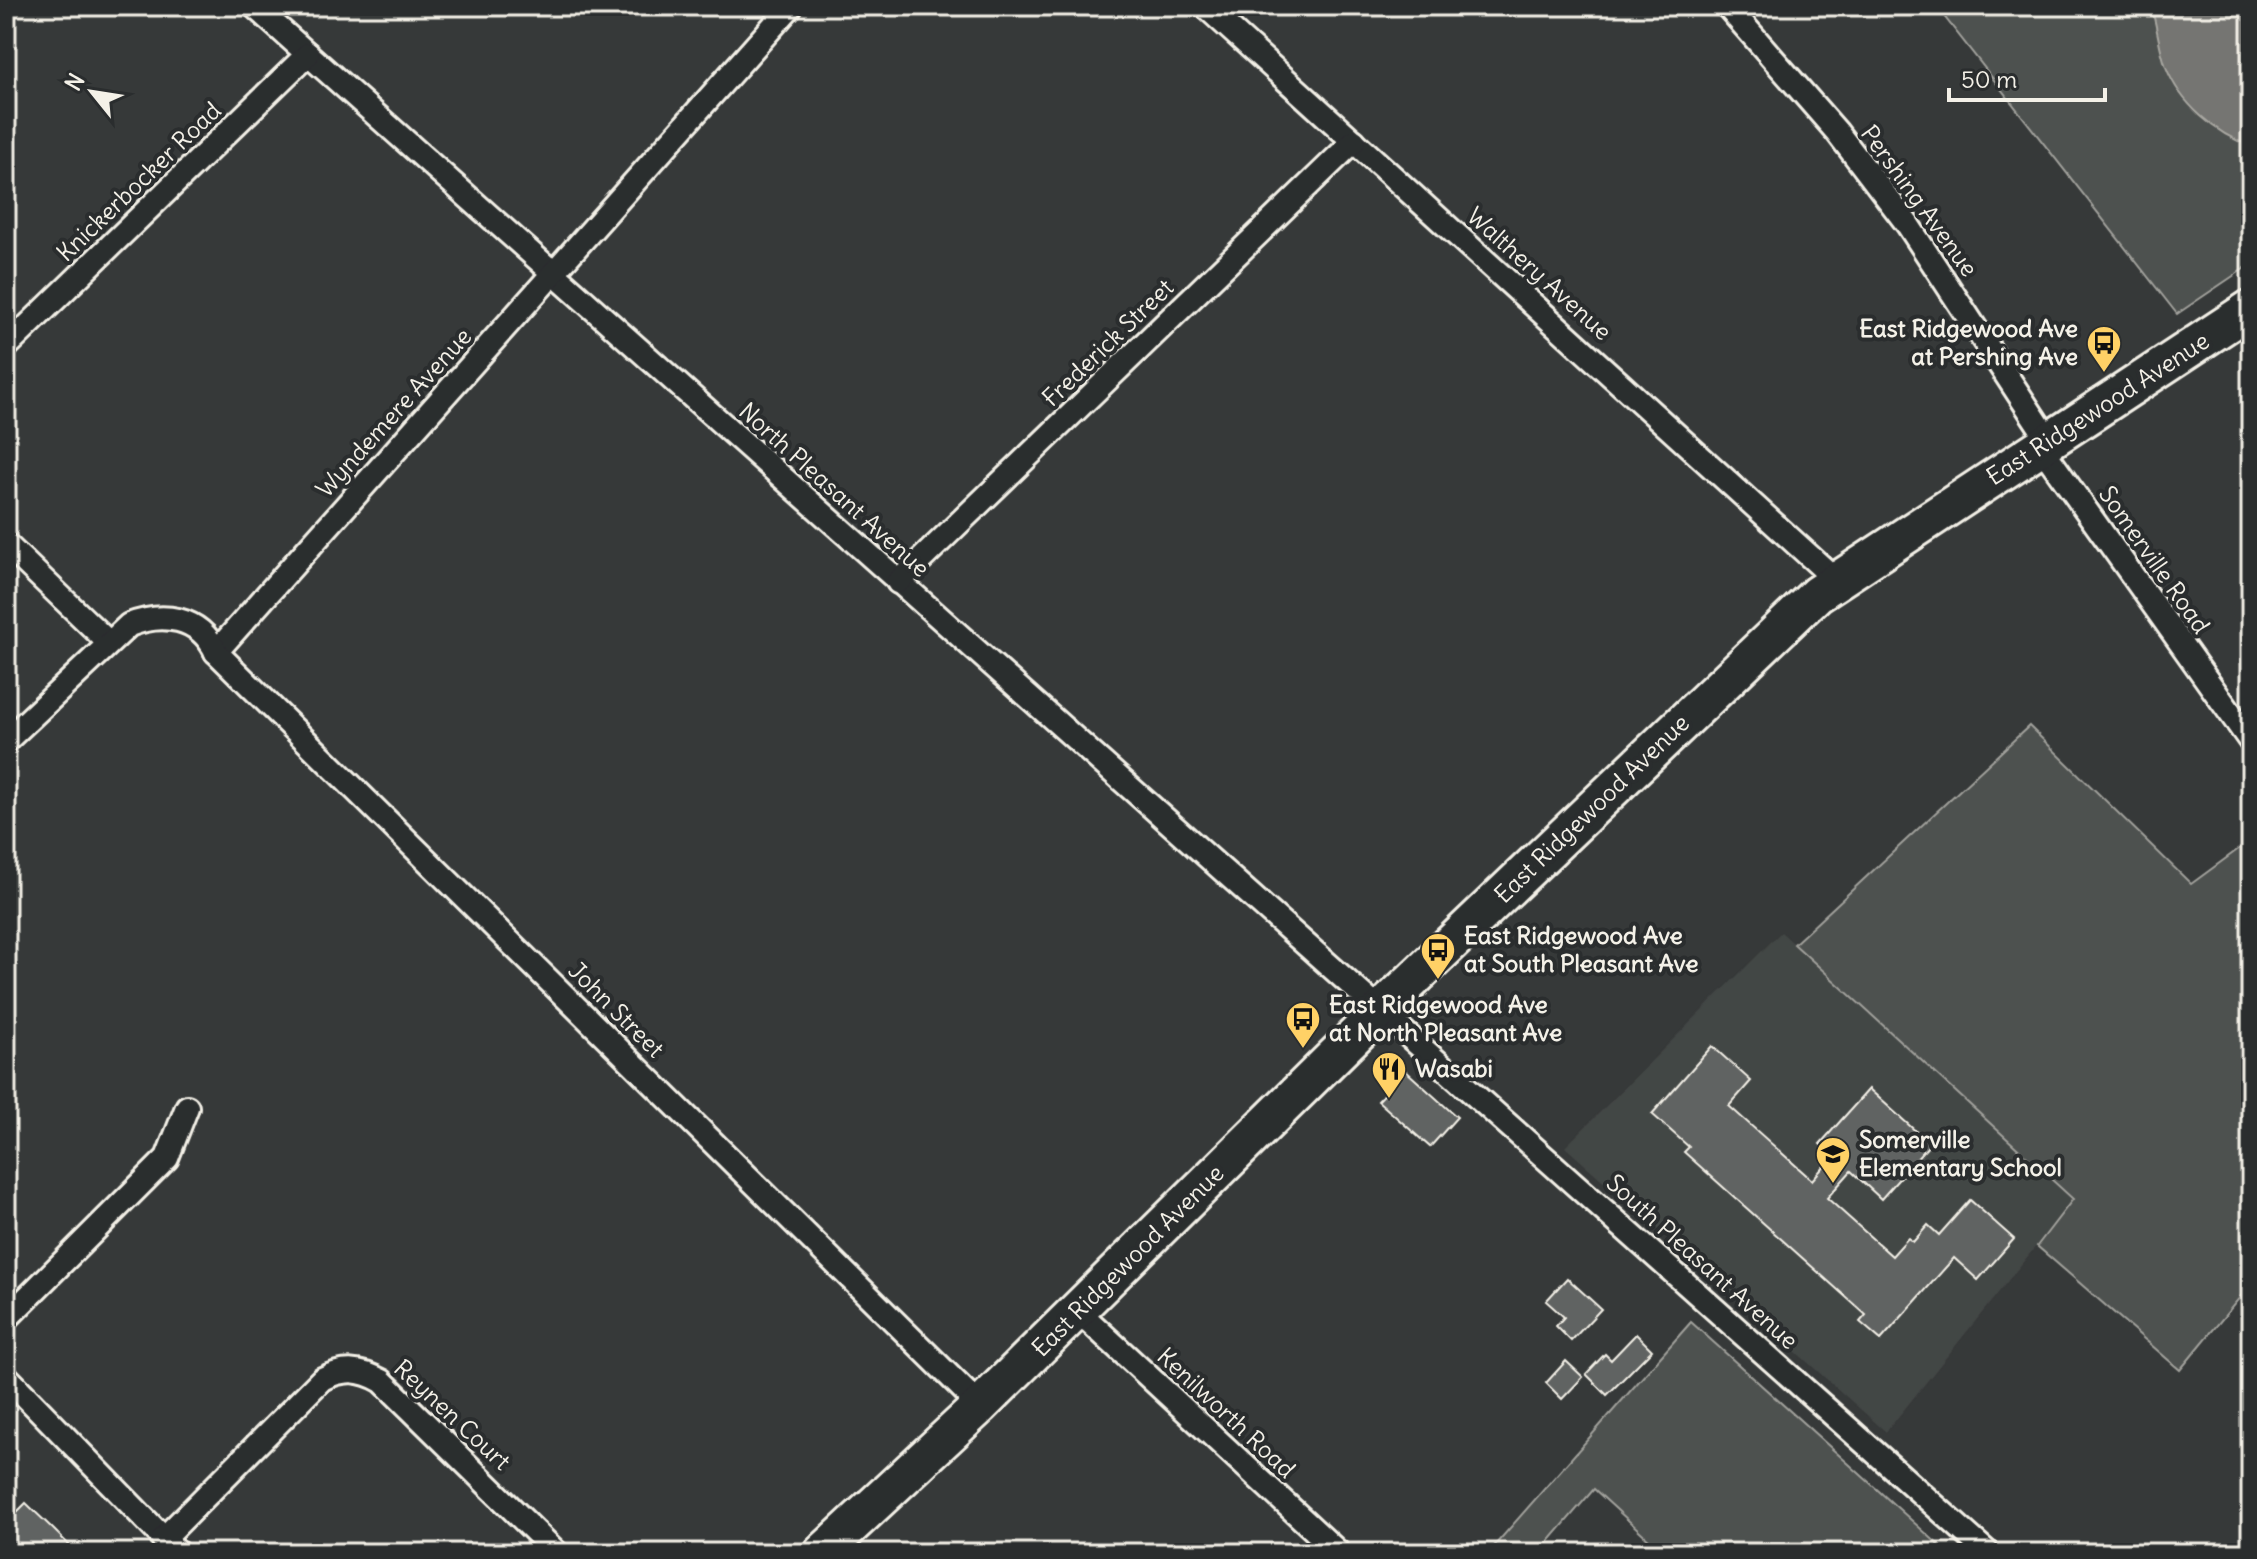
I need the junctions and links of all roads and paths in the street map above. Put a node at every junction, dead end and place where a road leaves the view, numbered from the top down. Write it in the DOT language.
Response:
graph roads {
  1 [pos="254,6"];
  2 [pos="791,6"];
  3 [pos="1205,6"];
  4 [pos="1727,6"];
  5 [pos="308,54"];
  6 [pos="1354,141"];
  7 [pos="553,273"];
  8 [pos="2251,308"];
  9 [pos="6,347"];
  10 [pos="2046,444"];
  11 [pos="6,544"];
  12 [pos="1837,581"];
  13 [pos="898,582"];
  14 [pos="108,642"];
  15 [pos="216,652"];
  16 [pos="6,741"];
  17 [pos="2251,742"];
  18 [pos="1380,1011"];
  19 [pos="187,1107"];
  20 [pos="1078,1311"];
  21 [pos="6,1319"];
  22 [pos="6,1376"];
  23 [pos="980,1406"];
  24 [pos="170,1546"];
  25 [pos="557,1553"];
  26 [pos="822,1553"];
  27 [pos="1339,1553"];
  28 [pos="1988,1553"];
  1 -- 5 [label="street, North Pleasant Avenue"];
  2 -- 7 [label="street, Wyndemere Avenue"];
  3 -- 6 [label="street, Walthery Avenue"];
  4 -- 10 [label="street, Pershing Avenue"];
  5 -- 7 [label="street, North Pleasant Avenue"];
  5 -- 9 [label="street, Knickerbocker Road"];
  6 -- 12 [label="street, Walthery Avenue"];
  6 -- 13 [label="street, Frederick Street"];
  7 -- 13 [label="street, North Pleasant Avenue"];
  7 -- 15 [label="street, Wyndemere Avenue"];
  8 -- 10 [label="main road, East Ridgewood Avenue"];
  10 -- 12 [label="main road, East Ridgewood Avenue"];
  10 -- 17 [label="street, Somerville Road"];
  11 -- 14 [label="street"];
  12 -- 18 [label="main road, East Ridgewood Avenue"];
  13 -- 18 [label="street, North Pleasant Avenue"];
  14 -- 15 [label="street"];
  14 -- 16 [label="street"];
  15 -- 23 [label="street, John Street"];
  18 -- 20 [label="main road, East Ridgewood Avenue"];
  18 -- 28 [label="street, South Pleasant Avenue"];
  19 -- 21 [label="street"];
  20 -- 23 [label="main road, East Ridgewood Avenue"];
  20 -- 27 [label="street, Kenilworth Road"];
  22 -- 24 [label="street"];
  23 -- 26 [label="main road, East Ridgewood Avenue"];
  24 -- 25 [label="street, Reynen Court"];
}
